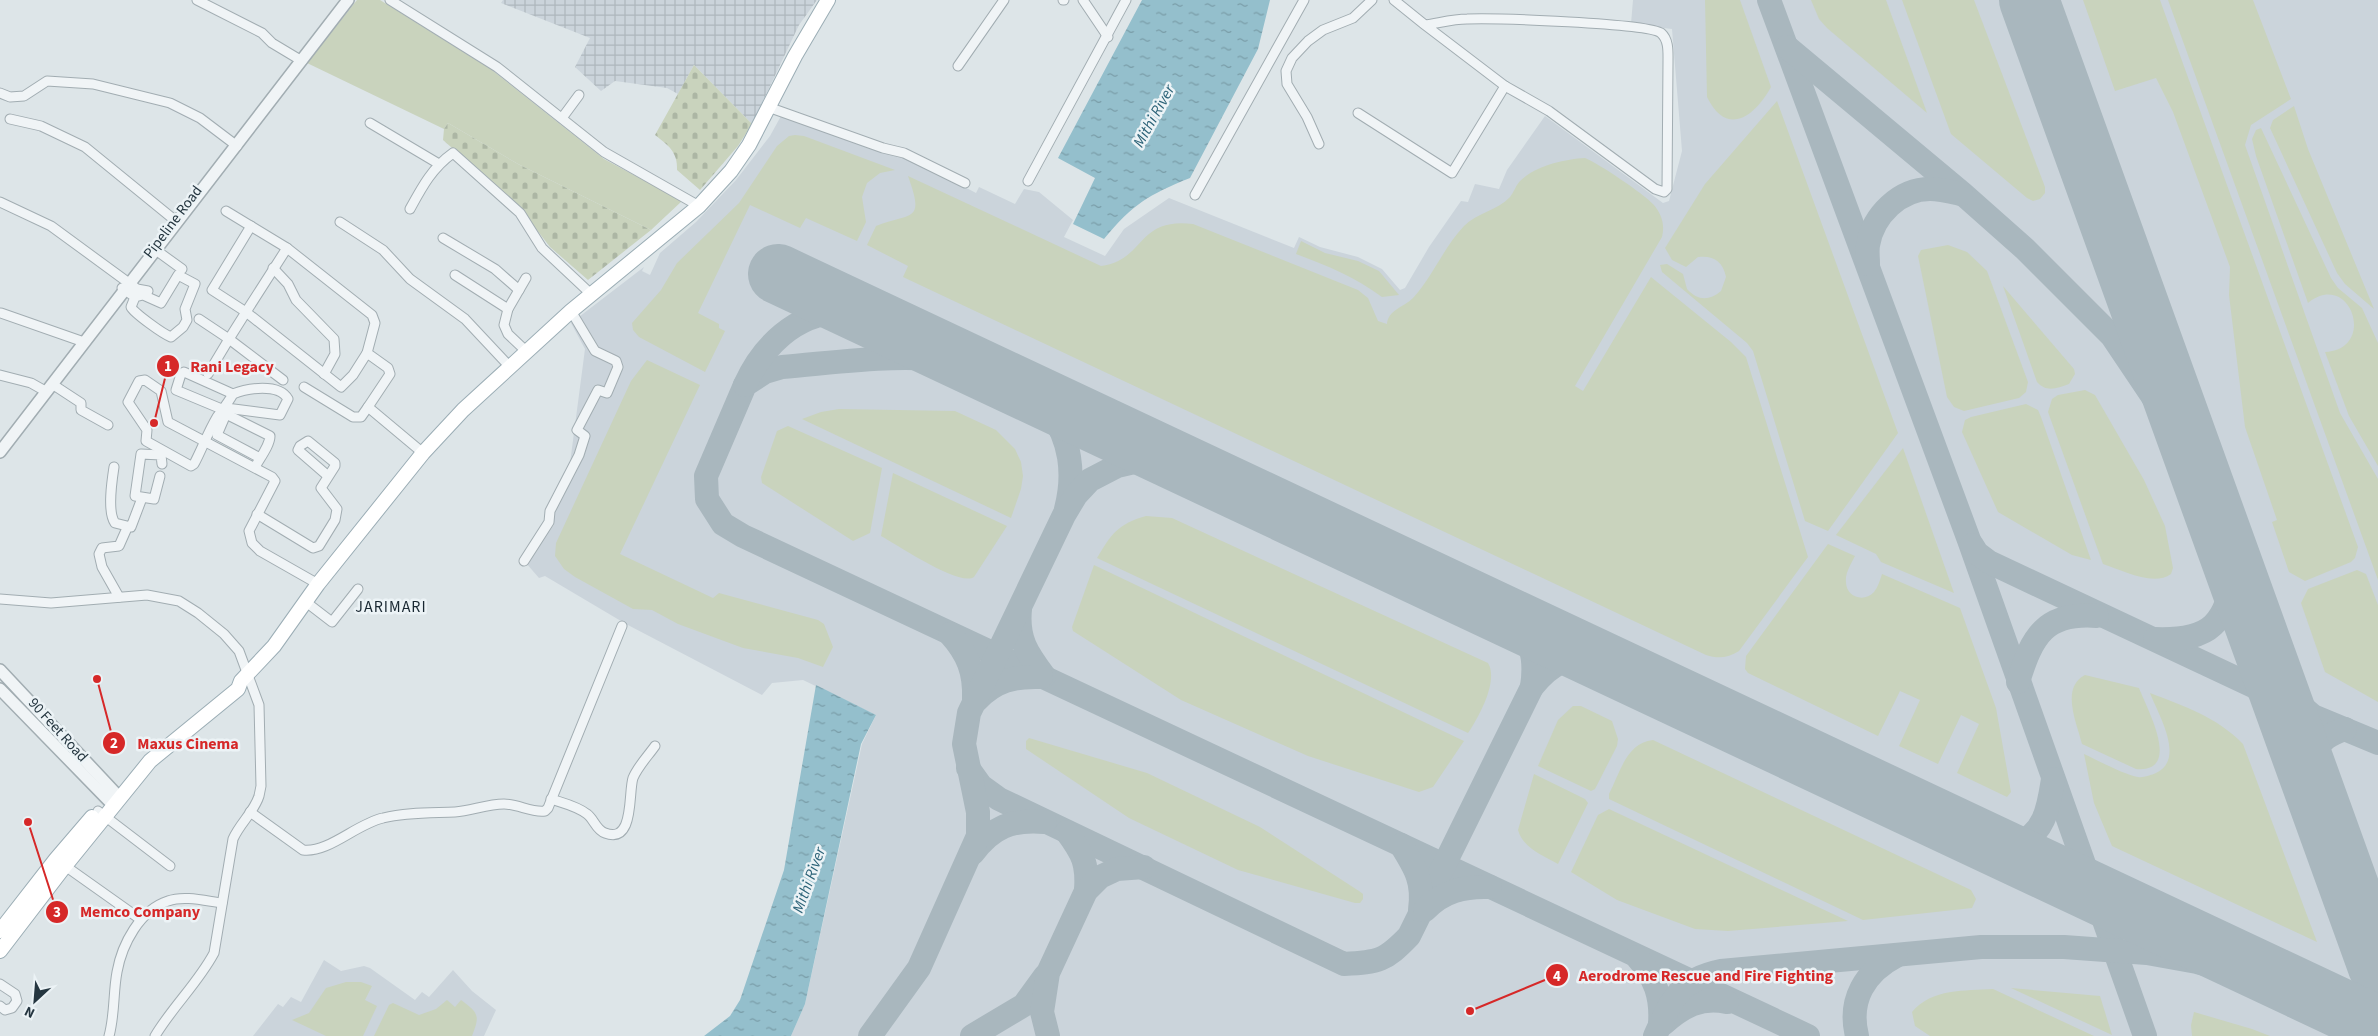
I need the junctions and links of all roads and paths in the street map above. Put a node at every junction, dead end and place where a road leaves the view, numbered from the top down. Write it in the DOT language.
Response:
graph roads {
  1 [pos="197,0"];
  2 [pos="343,0"];
  3 [pos="348,0"];
  4 [pos="390,0"];
  5 [pos="828,0"];
  6 [pos="1004,0"];
  7 [pos="1083,0"];
  8 [pos="1126,0"];
  9 [pos="1304,0"];
  10 [pos="1372,0"];
  11 [pos="1394,0"];
  12 [pos="1425,25"];
  13 [pos="320,34"];
  14 [pos="1108,36"];
  15 [pos="300,60"];
  16 [pos="958,66"];
  17 [pos="1505,86"];
  18 [pos="0,93"];
  19 [pos="579,95"];
  20 [pos="768,107"];
  21 [pos="1358,113"];
  22 [pos="562,118"];
  23 [pos="10,119"];
  24 [pos="370,123"];
  25 [pos="235,144"];
  26 [pos="1319,144"];
  27 [pos="438,164"];
  28 [pos="1028,181"];
  29 [pos="964,183"];
  30 [pos="1195,195"];
  31 [pos="0,202"];
  32 [pos="699,206"];
  33 [pos="410,209"];
  34 [pos="226,212"];
  35 [pos="175,221"];
  36 [pos="340,222"];
  37 [pos="251,226"];
  38 [pos="443,238"];
  39 [pos="287,248"];
  40 [pos="155,249"];
  41 [pos="273,268"];
  42 [pos="182,269"];
  43 [pos="455,275"];
  44 [pos="526,278"];
  45 [pos="126,286"];
  46 [pos="518,290"];
  47 [pos="148,291"];
  48 [pos="591,294"];
  49 [pos="136,297"];
  50 [pos="508,309"];
  51 [pos="571,311"];
  52 [pos="246,312"];
  53 [pos="1,313"];
  54 [pos="199,319"];
  55 [pos="229,339"];
  56 [pos="83,342"];
  57 [pos="526,352"];
  58 [pos="367,353"];
  59 [pos="510,367"];
  60 [pos="208,374"];
  61 [pos="324,374"];
  62 [pos="0,375"];
  63 [pos="283,380"];
  64 [pos="304,387"];
  65 [pos="47,388"];
  66 [pos="233,394"];
  67 [pos="368,407"];
  68 [pos="225,409"];
  69 [pos="218,423"];
  70 [pos="108,425"];
  71 [pos="206,440"];
  72 [pos="0,443"];
  73 [pos="0,452"];
  74 [pos="423,454"];
  75 [pos="260,458"];
  76 [pos="162,464"];
  77 [pos="114,467"];
  78 [pos="255,467"];
  79 [pos="160,476"];
  80 [pos="328,476"];
  81 [pos="142,498"];
  82 [pos="257,514"];
  83 [pos="127,528"];
  84 [pos="524,560"];
  85 [pos="318,584"];
  86 [pos="358,589"];
  87 [pos="119,598"];
  88 [pos="0,599"];
  89 [pos="306,602"];
  90 [pos="622,626"];
  91 [pos="0,670"];
  92 [pos="245,677"];
  93 [pos="0,689"];
  94 [pos="655,746"];
  95 [pos="551,799"];
  96 [pos="110,804"];
  97 [pos="250,812"];
  98 [pos="60,862"];
  99 [pos="170,866"];
  100 [pos="222,903"];
  101 [pos="140,919"];
  102 [pos="0,931"];
  103 [pos="0,951"];
  104 [pos="0,984"];
  105 [pos="0,1006"];
  106 [pos="109,1036"];
  107 [pos="155,1036"];
  1 -- 15 [label="street"];
  2 -- 13 [label="street, Pipeline Road"];
  3 -- 13 [label="street"];
  4 -- 22 [label="street"];
  5 -- 20 [label="main road"];
  6 -- 16 [label="street"];
  7 -- 14 [label="street"];
  8 -- 14 [label="street"];
  9 -- 30 [label="street"];
  10 -- 26 [label="street"];
  11 -- 12 [label="street"];
  12 -- 17 [label="street"];
  12 -- 17 [label="street"];
  13 -- 15 [label="street, Pipeline Road"];
  14 -- 28 [label="street"];
  15 -- 25 [label="street, Pipeline Road"];
  17 -- 21 [label="street"];
  18 -- 25 [label="street"];
  19 -- 22 [label="street"];
  20 -- 29 [label="street"];
  20 -- 32 [label="main road"];
  22 -- 32 [label="street"];
  23 -- 35 [label="street"];
  24 -- 27 [label="street"];
  25 -- 35 [label="street, Pipeline Road"];
  27 -- 33 [label="street"];
  27 -- 48 [label="street"];
  31 -- 45 [label="street"];
  32 -- 48 [label="main road"];
  34 -- 37 [label="street"];
  35 -- 40 [label="street, Pipeline Road"];
  36 -- 59 [label="street"];
  37 -- 39 [label="street"];
  37 -- 52 [label="street"];
  38 -- 46 [label="street"];
  39 -- 41 [label="street"];
  39 -- 58 [label="street"];
  40 -- 42 [label="street"];
  40 -- 45 [label="street, Pipeline Road"];
  41 -- 52 [label="street"];
  41 -- 61 [label="street"];
  43 -- 50 [label="street"];
  44 -- 46 [label="street"];
  45 -- 47 [label="street"];
  45 -- 49 [label="street"];
  45 -- 56 [label="street, Pipeline Road"];
  46 -- 50 [label="street"];
  48 -- 51 [label="main road"];
  49 -- 49 [label="street"];
  50 -- 57 [label="street"];
  51 -- 57 [label="main road"];
  51 -- 84 [label="street"];
  52 -- 55 [label="street"];
  52 -- 61 [label="street"];
  53 -- 56 [label="street"];
  54 -- 55 [label="street"];
  55 -- 60 [label="street"];
  55 -- 63 [label="street"];
  56 -- 65 [label="street, Pipeline Road"];
  57 -- 59 [label="main road"];
  58 -- 61 [label="street"];
  58 -- 67 [label="street"];
  59 -- 74 [label="main road"];
  62 -- 65 [label="street"];
  64 -- 67 [label="street"];
  65 -- 70 [label="street"];
  65 -- 72 [label="street, Pipeline Road"];
  65 -- 73 [label="street"];
  66 -- 68 [label="street"];
  66 -- 68 [label="street"];
  66 -- 68 [label="street"];
  67 -- 74 [label="street"];
  68 -- 69 [label="street"];
  69 -- 71 [label="street"];
  69 -- 75 [label="street"];
  69 -- 75 [label="street"];
  71 -- 71 [label="street"];
  71 -- 78 [label="street"];
  74 -- 85 [label="main road"];
  75 -- 78 [label="street"];
  76 -- 81 [label="street"];
  77 -- 83 [label="street"];
  78 -- 82 [label="street"];
  79 -- 81 [label="street"];
  80 -- 82 [label="street"];
  81 -- 83 [label="street"];
  82 -- 85 [label="street"];
  83 -- 87 [label="street"];
  85 -- 89 [label="main road"];
  86 -- 89 [label="street"];
  87 -- 88 [label="street"];
  87 -- 92 [label="street"];
  89 -- 92 [label="main road"];
  90 -- 95 [label="street"];
  91 -- 96 [label="street, 90 Feet Road"];
  92 -- 96 [label="main road"];
  92 -- 97 [label="street"];
  93 -- 96 [label="street, 90 Feet Road"];
  94 -- 95 [label="street"];
  95 -- 97 [label="street"];
  96 -- 98 [label="main road"];
  96 -- 99 [label="street"];
  97 -- 100 [label="street"];
  98 -- 101 [label="street"];
  98 -- 102 [label="main road"];
  98 -- 103 [label="main road"];
  100 -- 101 [label="street"];
  100 -- 107 [label="street"];
  101 -- 106 [label="street"];
  104 -- 105 [label="street"];
}
